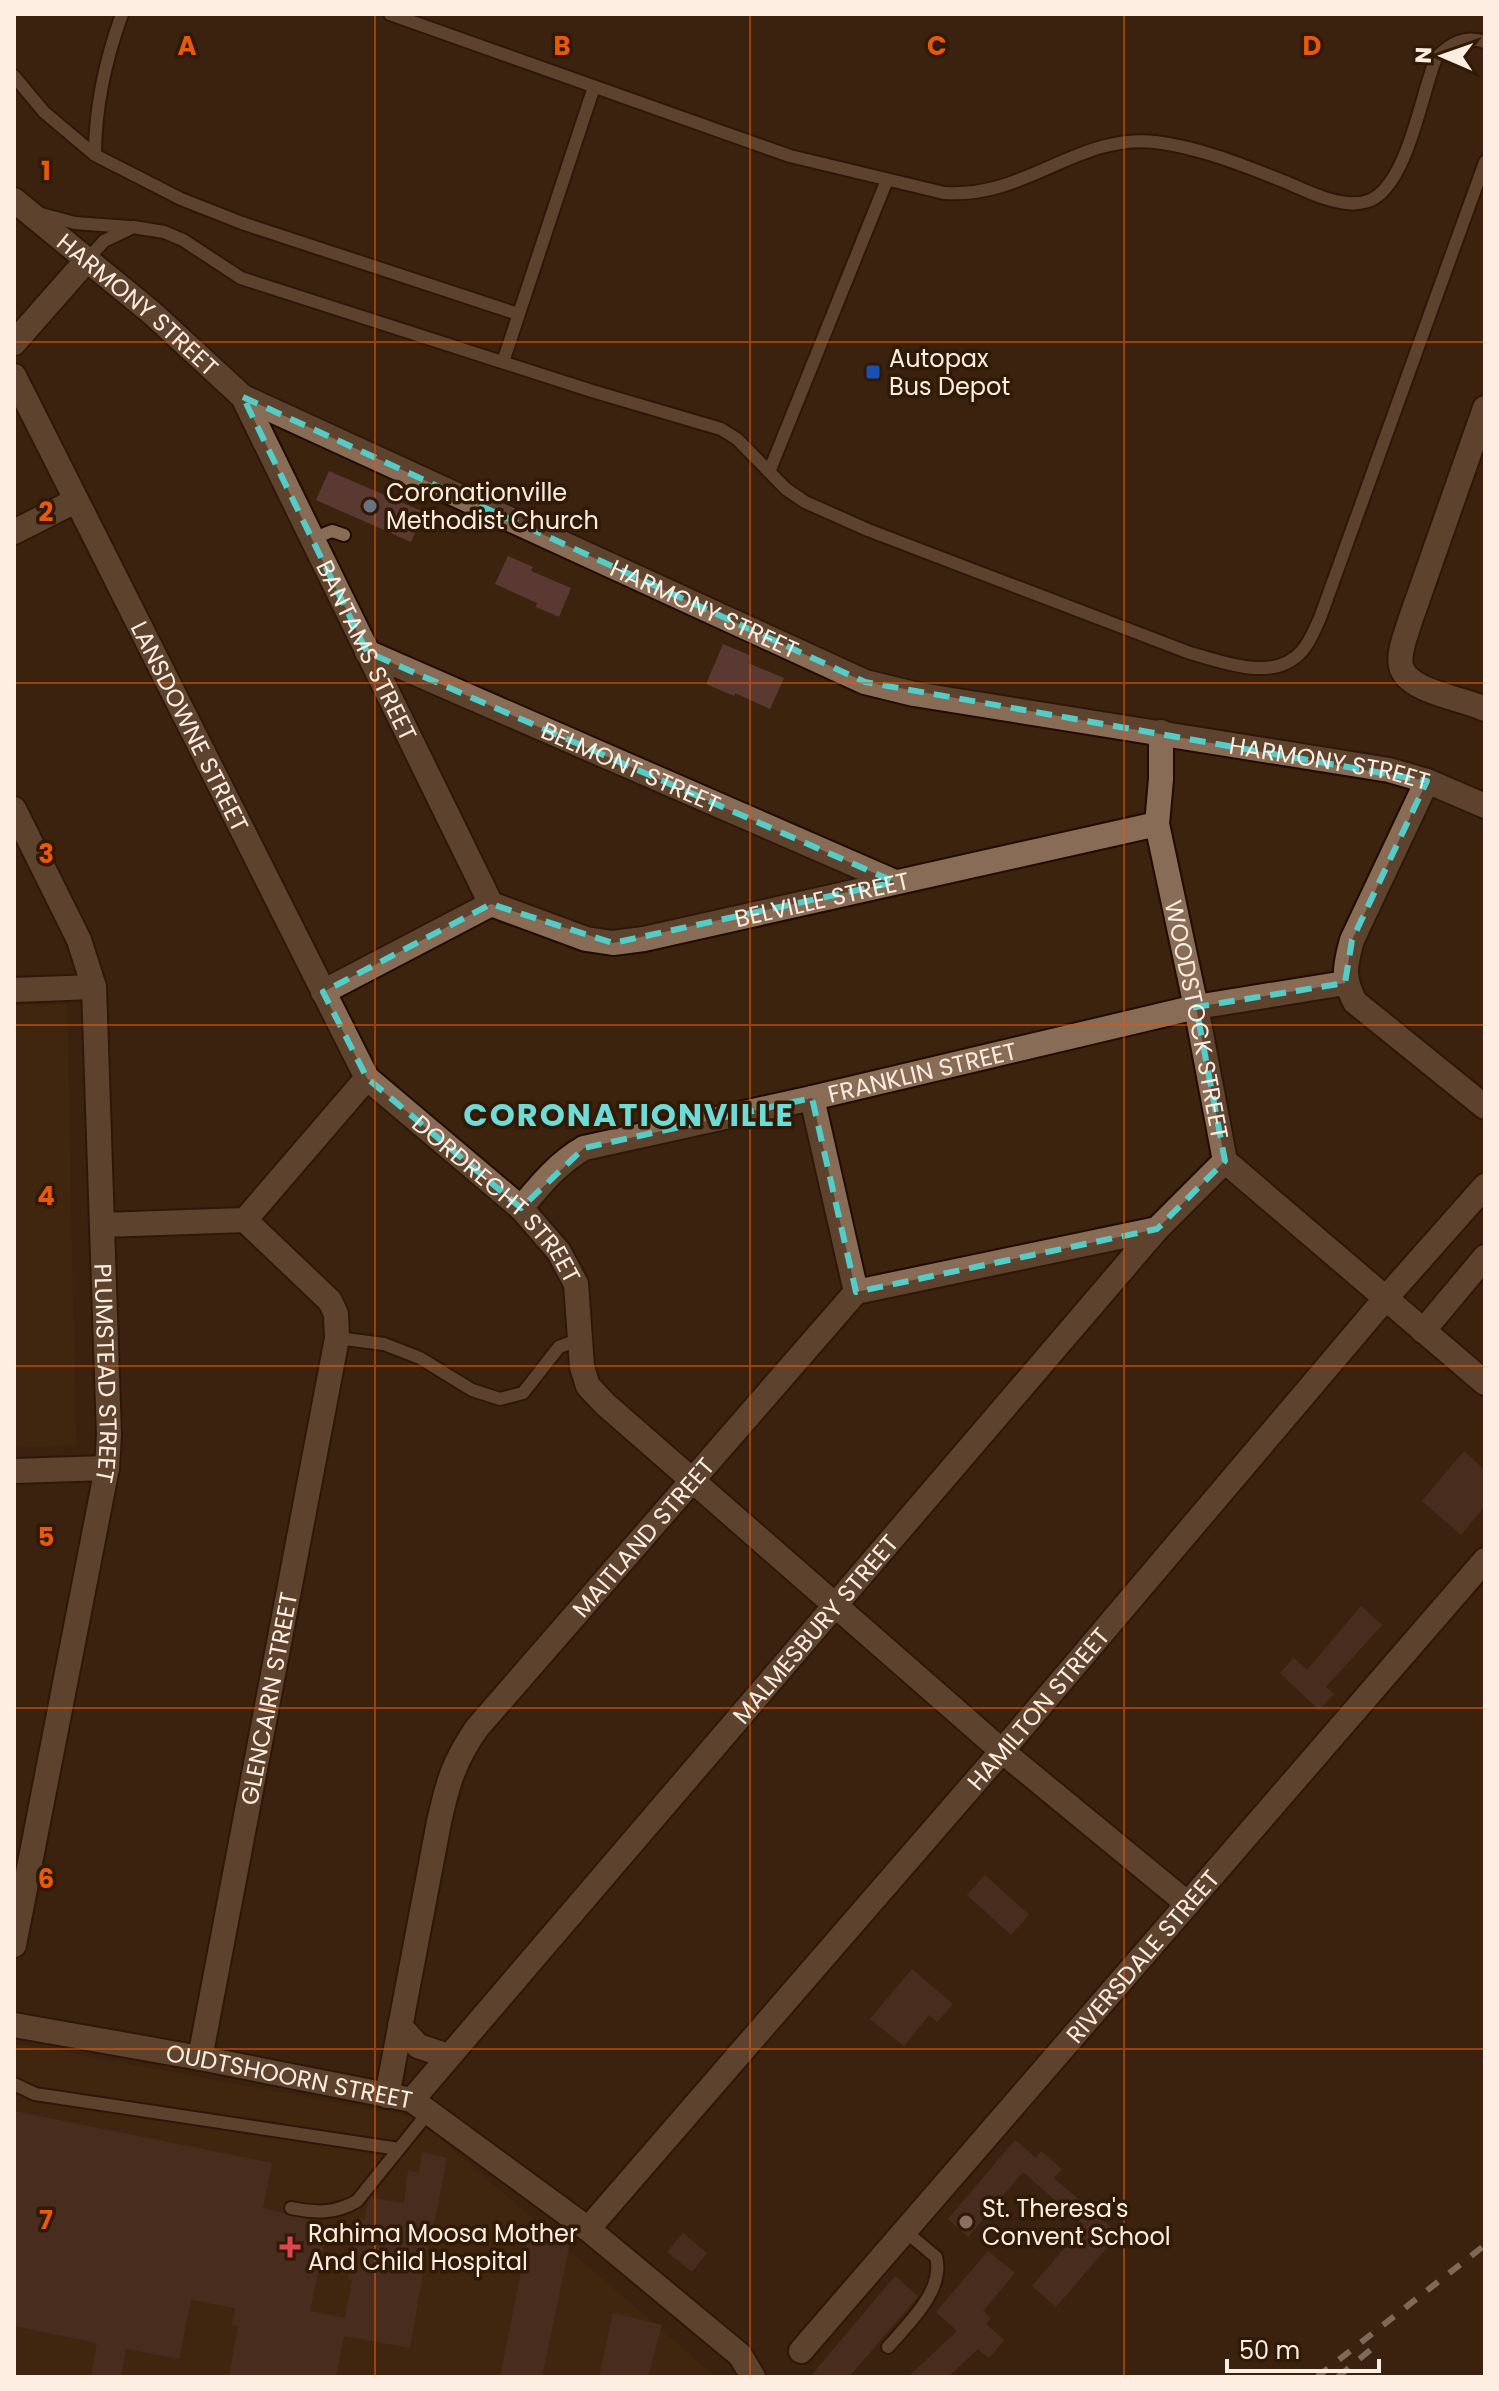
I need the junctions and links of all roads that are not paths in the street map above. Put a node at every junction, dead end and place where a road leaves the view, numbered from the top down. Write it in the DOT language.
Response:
graph roads {
  1 [pos="122,14"];
  2 [pos="390,14"];
  3 [pos="1485,42"];
  4 [pos="14,76"];
  5 [pos="594,87"];
  6 [pos="95,155"];
  7 [pos="1485,162"];
  8 [pos="887,180"];
  9 [pos="18,204"];
  10 [pos="133,227"];
  11 [pos="86,261"];
  12 [pos="518,314"];
  13 [pos="14,343"];
  14 [pos="503,362"];
  15 [pos="14,376"];
  16 [pos="243,397"];
  17 [pos="1485,408"];
  18 [pos="769,472"];
  19 [pos="75,501"];
  20 [pos="14,532"];
  21 [pos="344,535"];
  22 [pos="312,539"];
  23 [pos="367,652"];
  24 [pos="1485,709"];
  25 [pos="1161,732"];
  26 [pos="1427,781"];
  27 [pos="1485,806"];
  28 [pos="14,809"];
  29 [pos="1157,824"];
  30 [pos="895,882"];
  31 [pos="491,904"];
  32 [pos="1345,983"];
  33 [pos="94,987"];
  34 [pos="14,990"];
  35 [pos="323,992"];
  36 [pos="1196,1007"];
  37 [pos="367,1078"];
  38 [pos="812,1098"];
  39 [pos="1485,1107"];
  40 [pos="1225,1161"];
  41 [pos="1485,1186"];
  42 [pos="521,1208"];
  43 [pos="245,1220"];
  44 [pos="103,1225"];
  45 [pos="1157,1229"];
  46 [pos="1485,1257"];
  47 [pos="856,1292"];
  48 [pos="1385,1299"];
  49 [pos="1423,1331"];
  50 [pos="337,1338"];
  51 [pos="578,1340"];
  52 [pos="1485,1383"];
  53 [pos="107,1468"];
  54 [pos="14,1471"];
  55 [pos="691,1480"];
  56 [pos="1485,1560"];
  57 [pos="837,1606"];
  58 [pos="1002,1751"];
  59 [pos="1188,1904"];
  60 [pos="14,1945"];
  61 [pos="14,2025"];
  62 [pos="400,2026"];
  63 [pos="448,2056"];
  64 [pos="200,2058"];
  65 [pos="14,2084"];
  66 [pos="387,2096"];
  67 [pos="420,2106"];
  68 [pos="399,2149"];
  69 [pos="291,2208"];
  70 [pos="588,2229"];
  71 [pos="905,2231"];
  72 [pos="888,2347"];
  73 [pos="801,2351"];
  74 [pos="753,2377"];
  1 -- 6 [label="lane"];
  2 -- 5 [label="lane"];
  3 -- 8 [label="lane"];
  4 -- 6 [label="lane"];
  5 -- 8 [label="lane"];
  5 -- 12 [label="lane"];
  6 -- 12 [label="lane"];
  7 -- 18 [label="lane"];
  8 -- 18 [label="lane"];
  9 -- 10 [label="lane"];
  9 -- 11 [label="street, HARMONY STREET"];
  10 -- 11 [label="lane"];
  10 -- 14 [label="lane"];
  11 -- 13 [label="street"];
  11 -- 16 [label="street, HARMONY STREET"];
  12 -- 14 [label="lane"];
  14 -- 18 [label="lane"];
  15 -- 19 [label="street, LANSDOWNE STREET"];
  16 -- 22 [label="street, BANTAMS STREET"];
  16 -- 25 [label="street, HARMONY STREET"];
  17 -- 24 [label="street"];
  19 -- 20 [label="street"];
  19 -- 35 [label="street, LANSDOWNE STREET"];
  21 -- 22 [label="lane"];
  22 -- 23 [label="street, BANTAMS STREET"];
  23 -- 30 [label="street, BELMONT STREET"];
  23 -- 31 [label="street, BANTAMS STREET"];
  25 -- 26 [label="street, HARMONY STREET"];
  25 -- 29 [label="street, WOODSTOCK STREET"];
  26 -- 27 [label="street, HARMONY STREET"];
  26 -- 32 [label="street"];
  28 -- 33 [label="street, PLUMSTEAD STREET"];
  29 -- 30 [label="street, BELVILLE STREET"];
  29 -- 36 [label="street, WOODSTOCK STREET"];
  30 -- 31 [label="street, BELVILLE STREET"];
  31 -- 35 [label="street"];
  32 -- 36 [label="street, FRANKLIN STREET"];
  32 -- 39 [label="street"];
  33 -- 34 [label="street"];
  33 -- 44 [label="street, PLUMSTEAD STREET"];
  35 -- 37 [label="street, LANSDOWNE STREET"];
  36 -- 38 [label="street, FRANKLIN STREET"];
  36 -- 40 [label="street, WOODSTOCK STREET"];
  37 -- 42 [label="street, DORDRECHT STREET"];
  37 -- 43 [label="street"];
  38 -- 42 [label="street, FRANKLIN STREET"];
  38 -- 47 [label="street"];
  40 -- 45 [label="street, MALMESBURY STREET"];
  40 -- 48 [label="street, WOODSTOCK STREET"];
  41 -- 48 [label="street, HAMILTON STREET"];
  42 -- 51 [label="street, DORDRECHT STREET"];
  43 -- 44 [label="street"];
  43 -- 50 [label="street"];
  44 -- 53 [label="street, PLUMSTEAD STREET"];
  45 -- 47 [label="street"];
  45 -- 57 [label="street, MALMESBURY STREET"];
  46 -- 49 [label="street"];
  47 -- 55 [label="street, MAITLAND STREET"];
  48 -- 49 [label="street, WOODSTOCK STREET"];
  48 -- 58 [label="street, HAMILTON STREET"];
  49 -- 52 [label="street, WOODSTOCK STREET"];
  50 -- 51 [label="lane"];
  50 -- 64 [label="street, GLENCAIRN STREET"];
  51 -- 55 [label="street, DORDRECHT STREET"];
  53 -- 54 [label="street"];
  53 -- 60 [label="street, PLUMSTEAD STREET"];
  55 -- 57 [label="street, DORDRECHT STREET"];
  55 -- 62 [label="street, MAITLAND STREET"];
  56 -- 59 [label="street, RIVERSDALE STREET"];
  57 -- 58 [label="street, DORDRECHT STREET"];
  57 -- 63 [label="street, MALMESBURY STREET"];
  58 -- 59 [label="street, DORDRECHT STREET"];
  58 -- 70 [label="street, HAMILTON STREET"];
  59 -- 71 [label="street, RIVERSDALE STREET"];
  61 -- 64 [label="street, OUDTSHOORN STREET"];
  62 -- 63 [label="street"];
  62 -- 66 [label="street, MAITLAND STREET"];
  63 -- 67 [label="street, MALMESBURY STREET"];
  64 -- 66 [label="street, OUDTSHOORN STREET"];
  65 -- 68 [label="lane"];
  66 -- 67 [label="street, OUDTSHOORN STREET"];
  67 -- 68 [label="lane"];
  67 -- 70 [label="street, OUDTSHOORN STREET"];
  68 -- 69 [label="lane"];
  70 -- 74 [label="street, OUDTSHOORN STREET"];
  71 -- 72 [label="lane"];
  71 -- 73 [label="street, RIVERSDALE STREET"];
}
